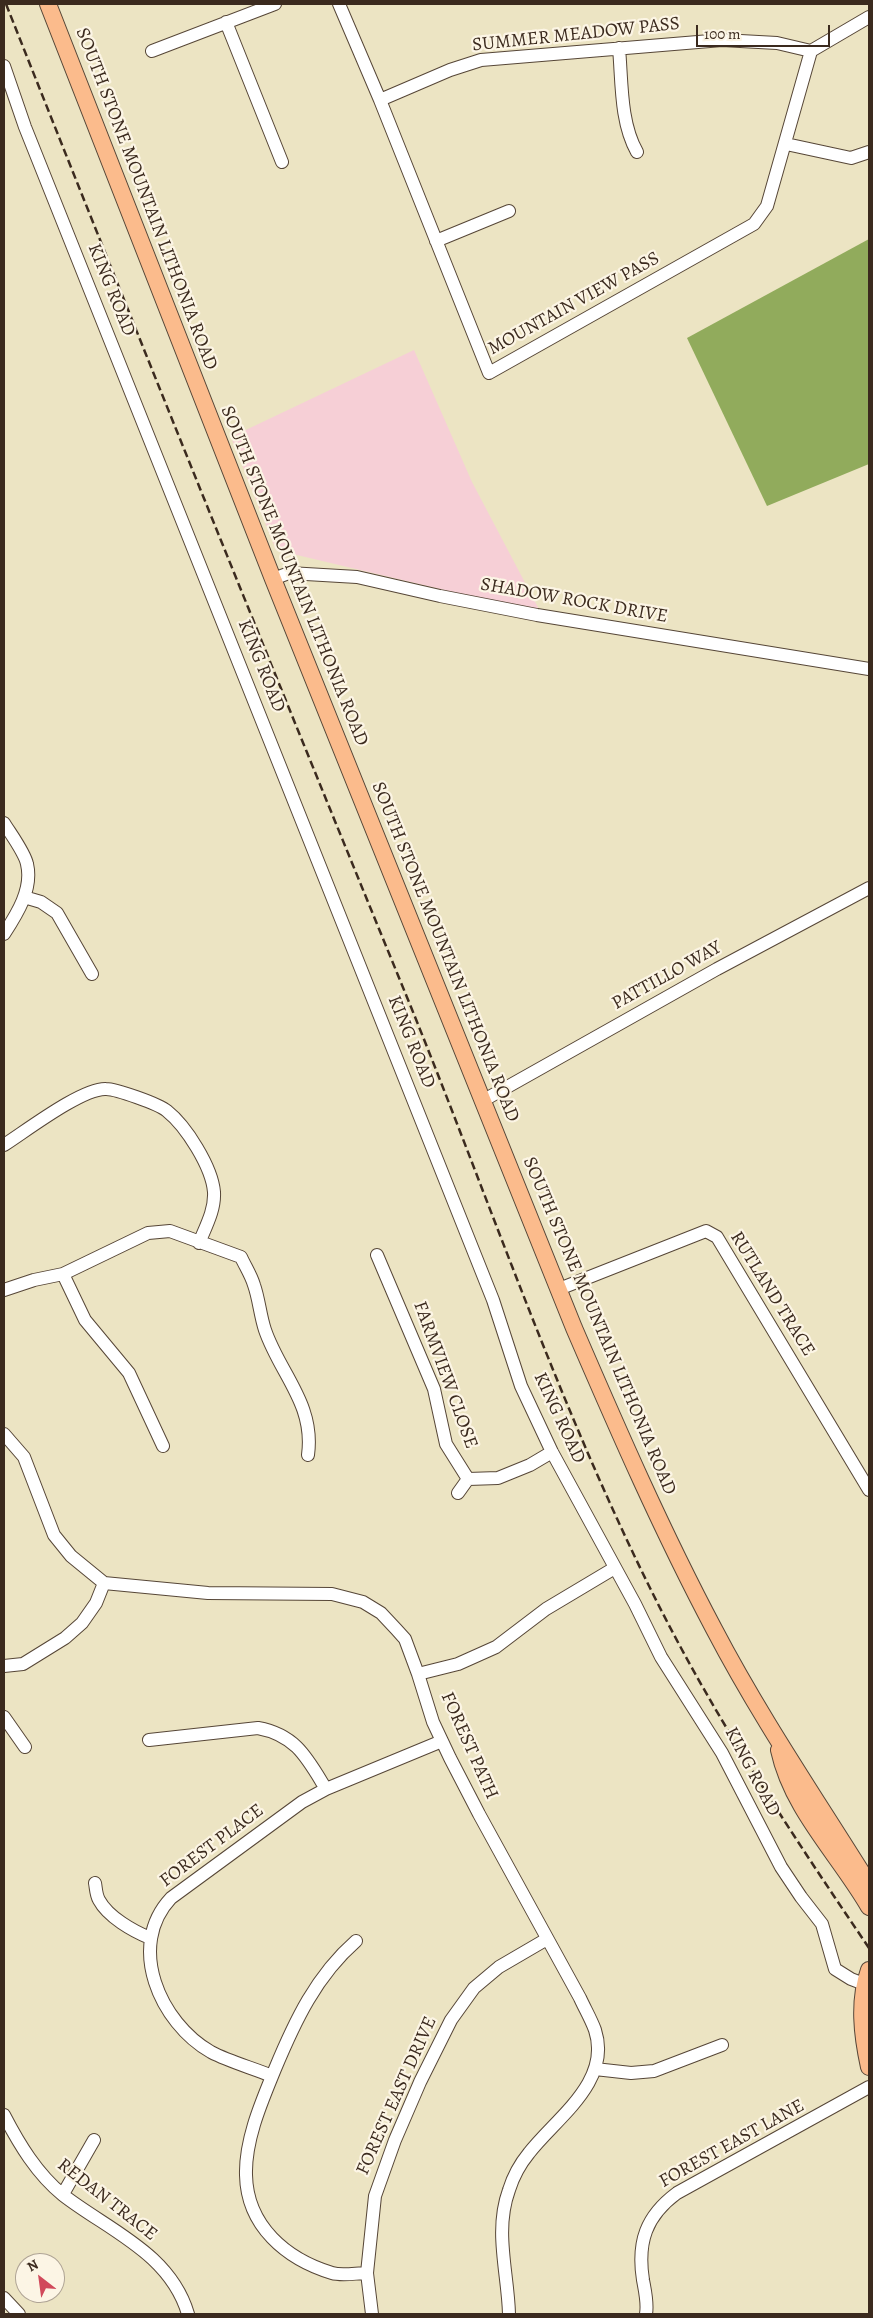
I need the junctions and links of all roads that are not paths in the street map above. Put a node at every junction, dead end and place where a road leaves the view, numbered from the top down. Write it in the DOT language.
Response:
graph roads {
  1 [pos="48,4"];
  2 [pos="275,4"];
  3 [pos="339,4"];
  4 [pos="869,17"];
  5 [pos="226,22"];
  6 [pos="619,48"];
  7 [pos="152,51"];
  8 [pos="811,51"];
  9 [pos="4,66"];
  10 [pos="380,100"];
  11 [pos="786,144"];
  12 [pos="637,152"];
  13 [pos="869,152"];
  14 [pos="282,162"];
  15 [pos="509,210"];
  16 [pos="436,241"];
  17 [pos="273,579"];
  18 [pos="869,670"];
  19 [pos="4,823"];
  20 [pos="869,888"];
  21 [pos="24,897"];
  22 [pos="4,934"];
  23 [pos="92,974"];
  24 [pos="484,1100"];
  25 [pos="4,1145"];
  26 [pos="199,1243"];
  27 [pos="377,1255"];
  28 [pos="63,1274"];
  29 [pos="559,1289"];
  30 [pos="4,1290"];
  31 [pos="4,1434"];
  32 [pos="162,1446"];
  33 [pos="552,1452"];
  34 [pos="308,1455"];
  35 [pos="468,1479"];
  36 [pos="869,1490"];
  37 [pos="458,1493"];
  38 [pos="614,1569"];
  39 [pos="104,1583"];
  40 [pos="4,1666"];
  41 [pos="418,1674"];
  42 [pos="4,1717"];
  43 [pos="776,1738"];
  44 [pos="149,1740"];
  45 [pos="442,1741"];
  46 [pos="25,1747"];
  47 [pos="326,1788"];
  48 [pos="95,1884"];
  49 [pos="869,1884"];
  50 [pos="869,1907"];
  51 [pos="150,1938"];
  52 [pos="547,1938"];
  53 [pos="356,1941"];
  54 [pos="868,1975"];
  55 [pos="722,2045"];
  56 [pos="869,2067"];
  57 [pos="595,2069"];
  58 [pos="272,2076"];
  59 [pos="869,2088"];
  60 [pos="4,2115"];
  61 [pos="94,2140"];
  62 [pos="63,2194"];
  63 [pos="367,2273"];
  64 [pos="4,2298"];
  65 [pos="19,2314"];
  66 [pos="188,2314"];
  67 [pos="372,2314"];
  68 [pos="509,2314"];
  69 [pos="646,2314"];
  1 -- 17 [label="main road, SOUTH STONE MOUNTAIN LITHONIA ROAD"];
  2 -- 5 [label="street"];
  3 -- 10 [label="street, MOUNTAIN VIEW PASS"];
  4 -- 8 [label="street"];
  5 -- 7 [label="street"];
  5 -- 14 [label="street"];
  6 -- 8 [label="street, SUMMER MEADOW PASS"];
  6 -- 10 [label="street, SUMMER MEADOW PASS"];
  6 -- 12 [label="street"];
  8 -- 11 [label="street, MOUNTAIN VIEW PASS"];
  9 -- 33 [label="street, KING ROAD"];
  10 -- 16 [label="street, MOUNTAIN VIEW PASS"];
  11 -- 13 [label="street"];
  11 -- 16 [label="street, MOUNTAIN VIEW PASS"];
  15 -- 16 [label="street"];
  17 -- 18 [label="street, SHADOW ROCK DRIVE"];
  17 -- 24 [label="main road, SOUTH STONE MOUNTAIN LITHONIA ROAD"];
  19 -- 21 [label="street"];
  20 -- 24 [label="street, PATTILLO WAY"];
  21 -- 22 [label="street"];
  21 -- 23 [label="street"];
  24 -- 29 [label="main road, SOUTH STONE MOUNTAIN LITHONIA ROAD"];
  25 -- 26 [label="street"];
  26 -- 28 [label="street"];
  26 -- 34 [label="street"];
  27 -- 35 [label="street, FARMVIEW CLOSE"];
  28 -- 30 [label="street"];
  28 -- 32 [label="street"];
  29 -- 36 [label="street, RUTLAND TRACE"];
  29 -- 43 [label="main road, SOUTH STONE MOUNTAIN LITHONIA ROAD"];
  31 -- 39 [label="street"];
  33 -- 35 [label="street, FARMVIEW CLOSE"];
  33 -- 38 [label="street, KING ROAD"];
  35 -- 37 [label="street"];
  38 -- 41 [label="street"];
  38 -- 54 [label="street, KING ROAD"];
  39 -- 40 [label="street"];
  39 -- 41 [label="street, FOREST PATH"];
  41 -- 45 [label="street, FOREST PATH"];
  42 -- 46 [label="street"];
  43 -- 49 [label="main road, SOUTH STONE MOUNTAIN LITHONIA ROAD"];
  43 -- 50 [label="main road"];
  44 -- 47 [label="street"];
  45 -- 47 [label="street, FOREST PLACE"];
  45 -- 52 [label="street, FOREST PATH"];
  47 -- 51 [label="street, FOREST PLACE"];
  48 -- 51 [label="street"];
  51 -- 58 [label="street, FOREST PLACE"];
  52 -- 57 [label="street, FOREST PATH"];
  52 -- 63 [label="street, FOREST EAST DRIVE"];
  53 -- 58 [label="street"];
  54 -- 56 [label="main road"];
  55 -- 57 [label="street"];
  57 -- 68 [label="street, FOREST PATH"];
  58 -- 63 [label="street"];
  59 -- 69 [label="street, FOREST EAST LANE"];
  60 -- 62 [label="street, REDAN TRACE"];
  61 -- 62 [label="street"];
  62 -- 66 [label="street, REDAN TRACE"];
  63 -- 67 [label="street, FOREST EAST DRIVE"];
  64 -- 65 [label="street"];
}
